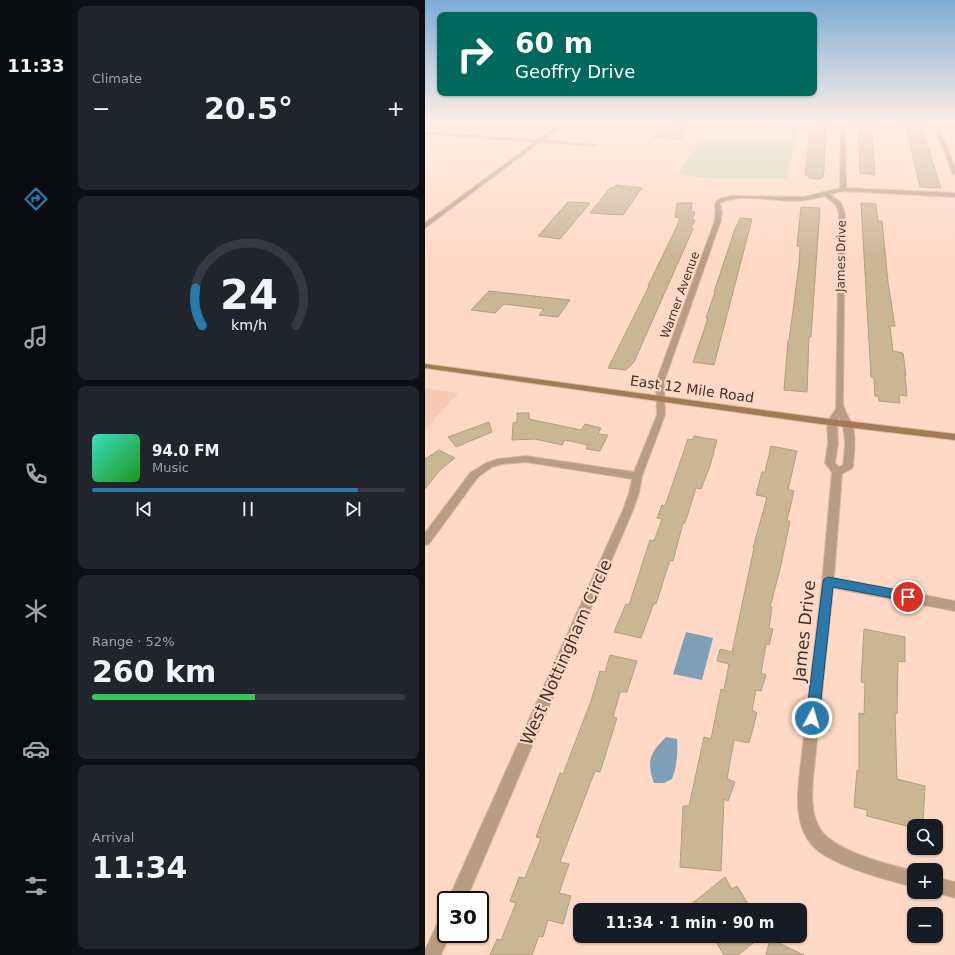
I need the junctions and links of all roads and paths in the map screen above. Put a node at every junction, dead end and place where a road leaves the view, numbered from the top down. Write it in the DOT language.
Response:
graph roads {
  1 [pos="503,168"];
  2 [pos="843,168"];
  3 [pos="843,189"];
  4 [pos="826,194"];
  5 [pos="955,195"];
  6 [pos="425,226"];
  7 [pos="425,366"];
  8 [pos="661,399"];
  9 [pos="839,410"];
  10 [pos="832,422"];
  11 [pos="848,424"];
  12 [pos="955,437"];
  13 [pos="837,472"];
  14 [pos="637,476"];
  15 [pos="425,541"];
  16 [pos="828,582"];
  17 [pos="955,606"];
  18 [pos="907,877"];
  19 [pos="943,887"];
  20 [pos="955,890"];
  21 [pos="461,891"];
  22 [pos="437,943"];
  23 [pos="432,955"];
  1 -- 6 [label="street"];
  2 -- 3 [label="street"];
  3 -- 4 [label="street"];
  3 -- 5 [label="street"];
  4 -- 8 [label="street, Warner Avenue"];
  4 -- 9 [label="street, James Drive"];
  7 -- 8 [label="main road, East 12 Mile Road"];
  8 -- 10 [label="main road, East 12 Mile Road"];
  8 -- 14 [label="street, West Nottingham Circle"];
  9 -- 10 [label="street, James Drive"];
  9 -- 11 [label="street"];
  10 -- 11 [label="main road, East 12 Mile Road"];
  10 -- 13 [label="street, James Drive"];
  11 -- 12 [label="main road, East 12 Mile Road"];
  11 -- 13 [label="street"];
  13 -- 16 [label="street, James Drive"];
  14 -- 15 [label="street"];
  14 -- 21 [label="street, West Nottingham Circle"];
  16 -- 17 [label="street"];
  16 -- 18 [label="street, James Drive"];
  19 -- 20 [label="street"];
  22 -- 23 [label="street"];
}
